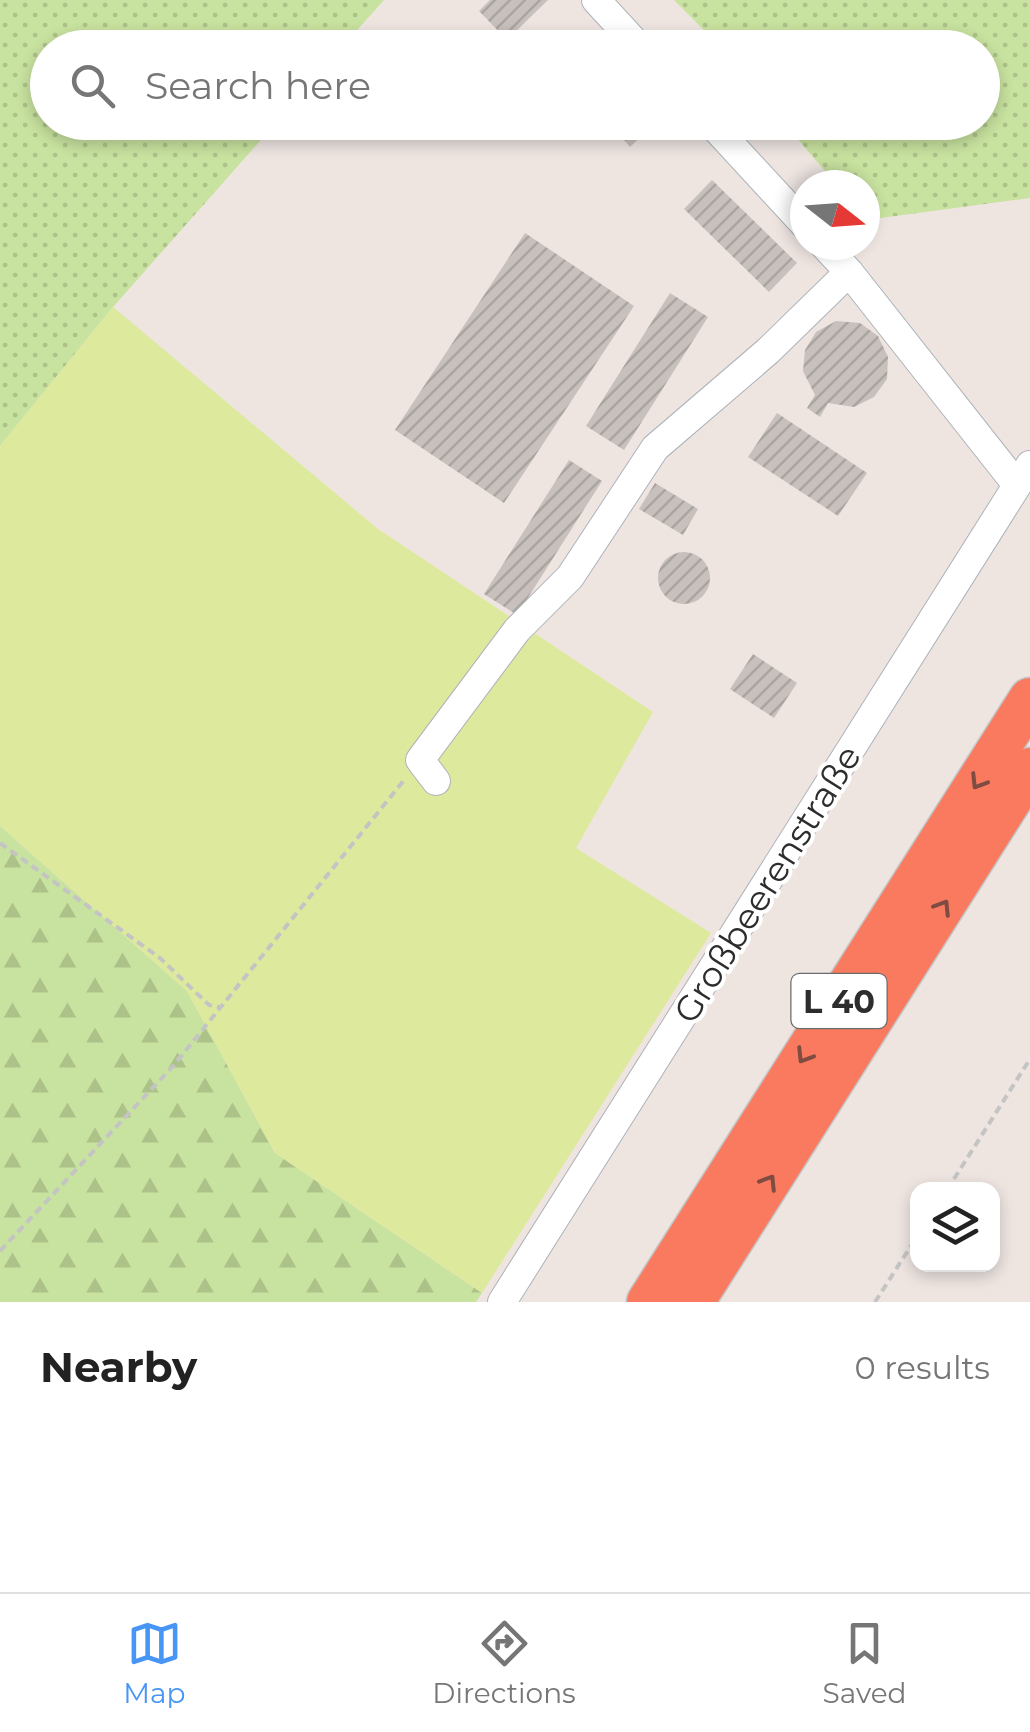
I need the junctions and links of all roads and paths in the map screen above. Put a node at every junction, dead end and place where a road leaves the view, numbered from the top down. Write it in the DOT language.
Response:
graph roads {
  1 [pos="596,0"];
  2 [pos="624,30"];
  3 [pos="727,140"];
  4 [pos="790,209"];
  5 [pos="838,260"];
  6 [pos="849,272"];
  7 [pos="1024,474"];
  8 [pos="1030,699"];
  9 [pos="1030,769"];
  10 [pos="428,770"];
  11 [pos="0,844"];
  12 [pos="222,1007"];
  13 [pos="1030,1059"];
  14 [pos="951,1182"];
  15 [pos="910,1247"];
  16 [pos="0,1251"];
  17 [pos="502,1302"];
  18 [pos="648,1302"];
  19 [pos="693,1302"];
  20 [pos="875,1302"];
  1 -- 2 [label="street"];
  3 -- 4 [label="street"];
  5 -- 6 [label="street"];
  6 -- 7 [label="street"];
  6 -- 10 [label="street"];
  7 -- 17 [label="street, Großbeerenstraße"];
  8 -- 18 [label="highway, L 40, one-way"];
  19 -- 9 [label="highway, L 40, one-way"];
  10 -- 12 [label="path"];
  11 -- 12 [label="path"];
  12 -- 16 [label="path"];
  13 -- 14 [label="path"];
  15 -- 20 [label="path"];
}
